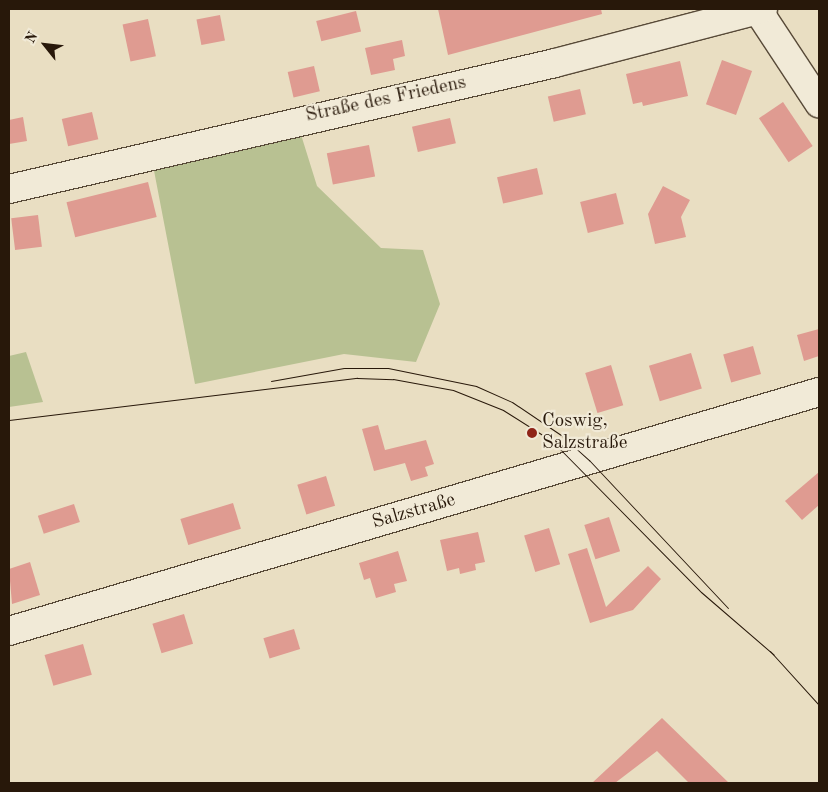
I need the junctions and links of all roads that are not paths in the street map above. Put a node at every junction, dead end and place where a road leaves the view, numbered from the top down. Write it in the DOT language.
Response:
graph roads {
  1 [pos="760,10"];
  2 [pos="819,103"];
  3 [pos="9,189"];
  4 [pos="819,392"];
  5 [pos="9,631"];
  1 -- 2 [label="street"];
  1 -- 3 [label="street, Straße des Friedens"];
  4 -- 5 [label="street, Salzstraße"];
}
